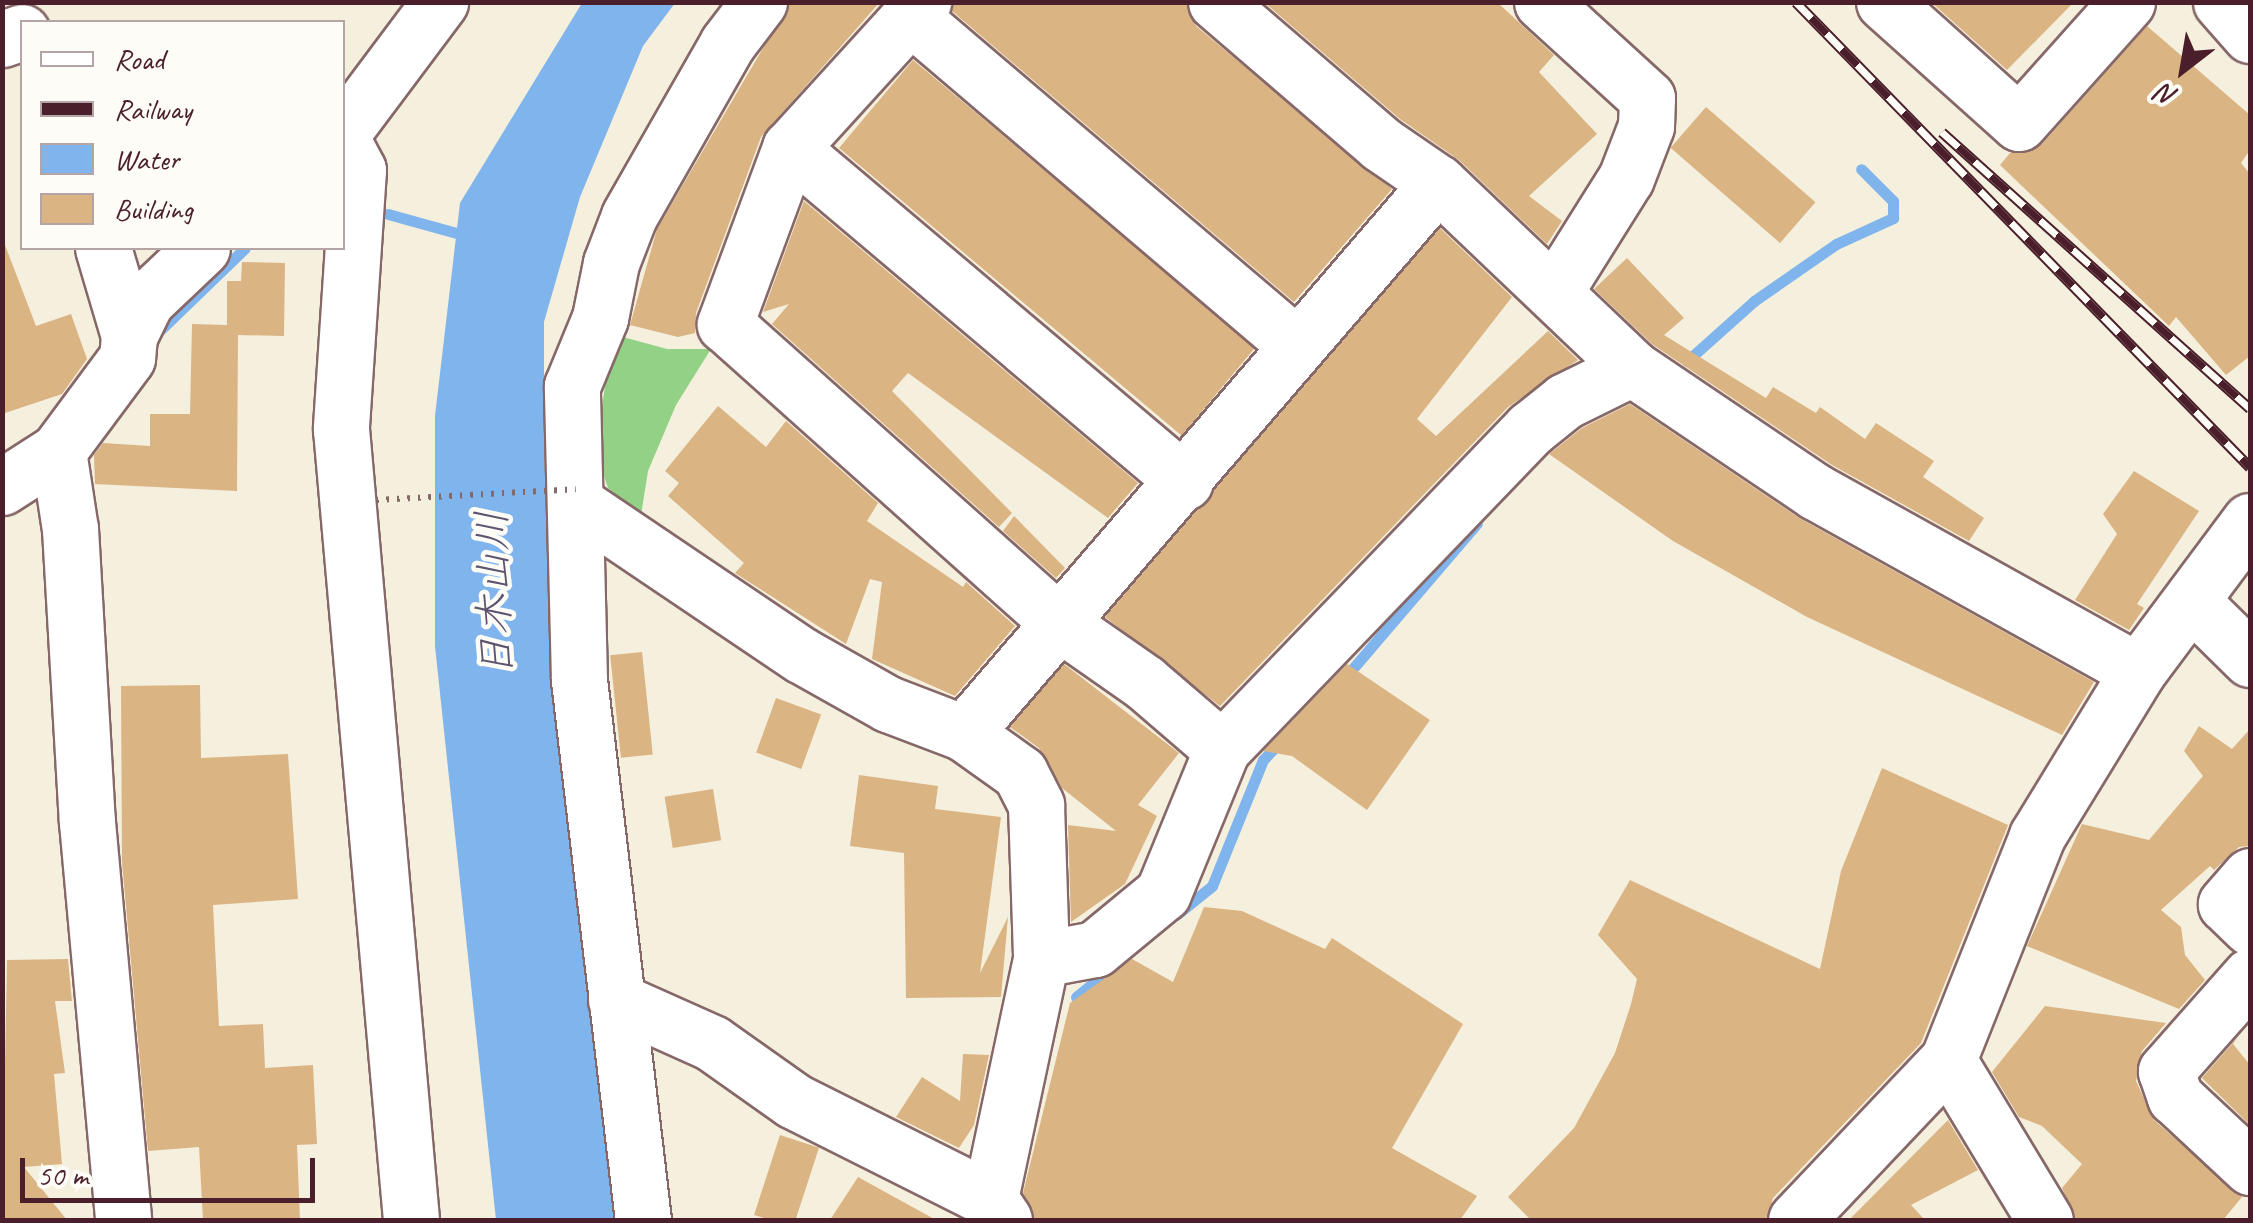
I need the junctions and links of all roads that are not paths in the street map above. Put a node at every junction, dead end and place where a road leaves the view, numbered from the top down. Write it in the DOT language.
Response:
graph roads {
  1 [pos="440,2"];
  2 [pos="759,2"];
  3 [pos="1216,2"];
  4 [pos="1542,2"];
  5 [pos="1884,2"];
  6 [pos="2127,2"];
  7 [pos="2221,2"];
  8 [pos="917,10"];
  9 [pos="2250,36"];
  10 [pos="345,132"];
  11 [pos="345,142"];
  12 [pos="790,148"];
  13 [pos="1438,183"];
  14 [pos="105,250"];
  15 [pos="200,250"];
  16 [pos="1556,291"];
  17 [pos="129,336"];
  18 [pos="1295,344"];
  19 [pos="1632,368"];
  20 [pos="58,451"];
  21 [pos="1184,482"];
  22 [pos="2,487"];
  23 [pos="576,497"];
  24 [pos="2250,521"];
  25 [pos="2193,602"];
  26 [pos="1058,622"];
  27 [pos="2250,659"];
  28 [pos="2138,671"];
  29 [pos="964,733"];
  30 [pos="1222,750"];
  31 [pos="2250,876"];
  32 [pos="2250,927"];
  33 [pos="1042,959"];
  34 [pos="2250,976"];
  35 [pos="616,1000"];
  36 [pos="1948,1060"];
  37 [pos="2250,1167"];
  38 [pos="997,1210"];
  39 [pos="123,1220"];
  40 [pos="411,1220"];
  41 [pos="643,1220"];
  42 [pos="1796,1220"];
  43 [pos="2045,1220"];
  1 -- 10 [label="street"];
  2 -- 23 [label="street"];
  3 -- 13 [label="street"];
  4 -- 16 [label="street"];
  5 -- 6 [label="street"];
  7 -- 9 [label="street"];
  8 -- 12 [label="street"];
  8 -- 18 [label="street"];
  11 -- 40 [label="street"];
  12 -- 21 [label="street"];
  12 -- 26 [label="street"];
  13 -- 16 [label="street"];
  13 -- 18 [label="street"];
  14 -- 17 [label="street"];
  15 -- 17 [label="street"];
  16 -- 19 [label="street"];
  17 -- 20 [label="street"];
  18 -- 21 [label="street"];
  19 -- 28 [label="street"];
  19 -- 30 [label="street"];
  20 -- 22 [label="street"];
  20 -- 39 [label="street"];
  21 -- 26 [label="street"];
  23 -- 29 [label="street"];
  23 -- 35 [label="street"];
  24 -- 25 [label="street"];
  25 -- 27 [label="street"];
  25 -- 28 [label="street"];
  26 -- 29 [label="street"];
  26 -- 30 [label="street"];
  28 -- 36 [label="street"];
  29 -- 33 [label="street"];
  30 -- 33 [label="street"];
  31 -- 32 [label="street"];
  33 -- 38 [label="street"];
  34 -- 37 [label="street"];
  35 -- 38 [label="street"];
  35 -- 41 [label="street"];
  36 -- 42 [label="street"];
  36 -- 43 [label="street"];
}
